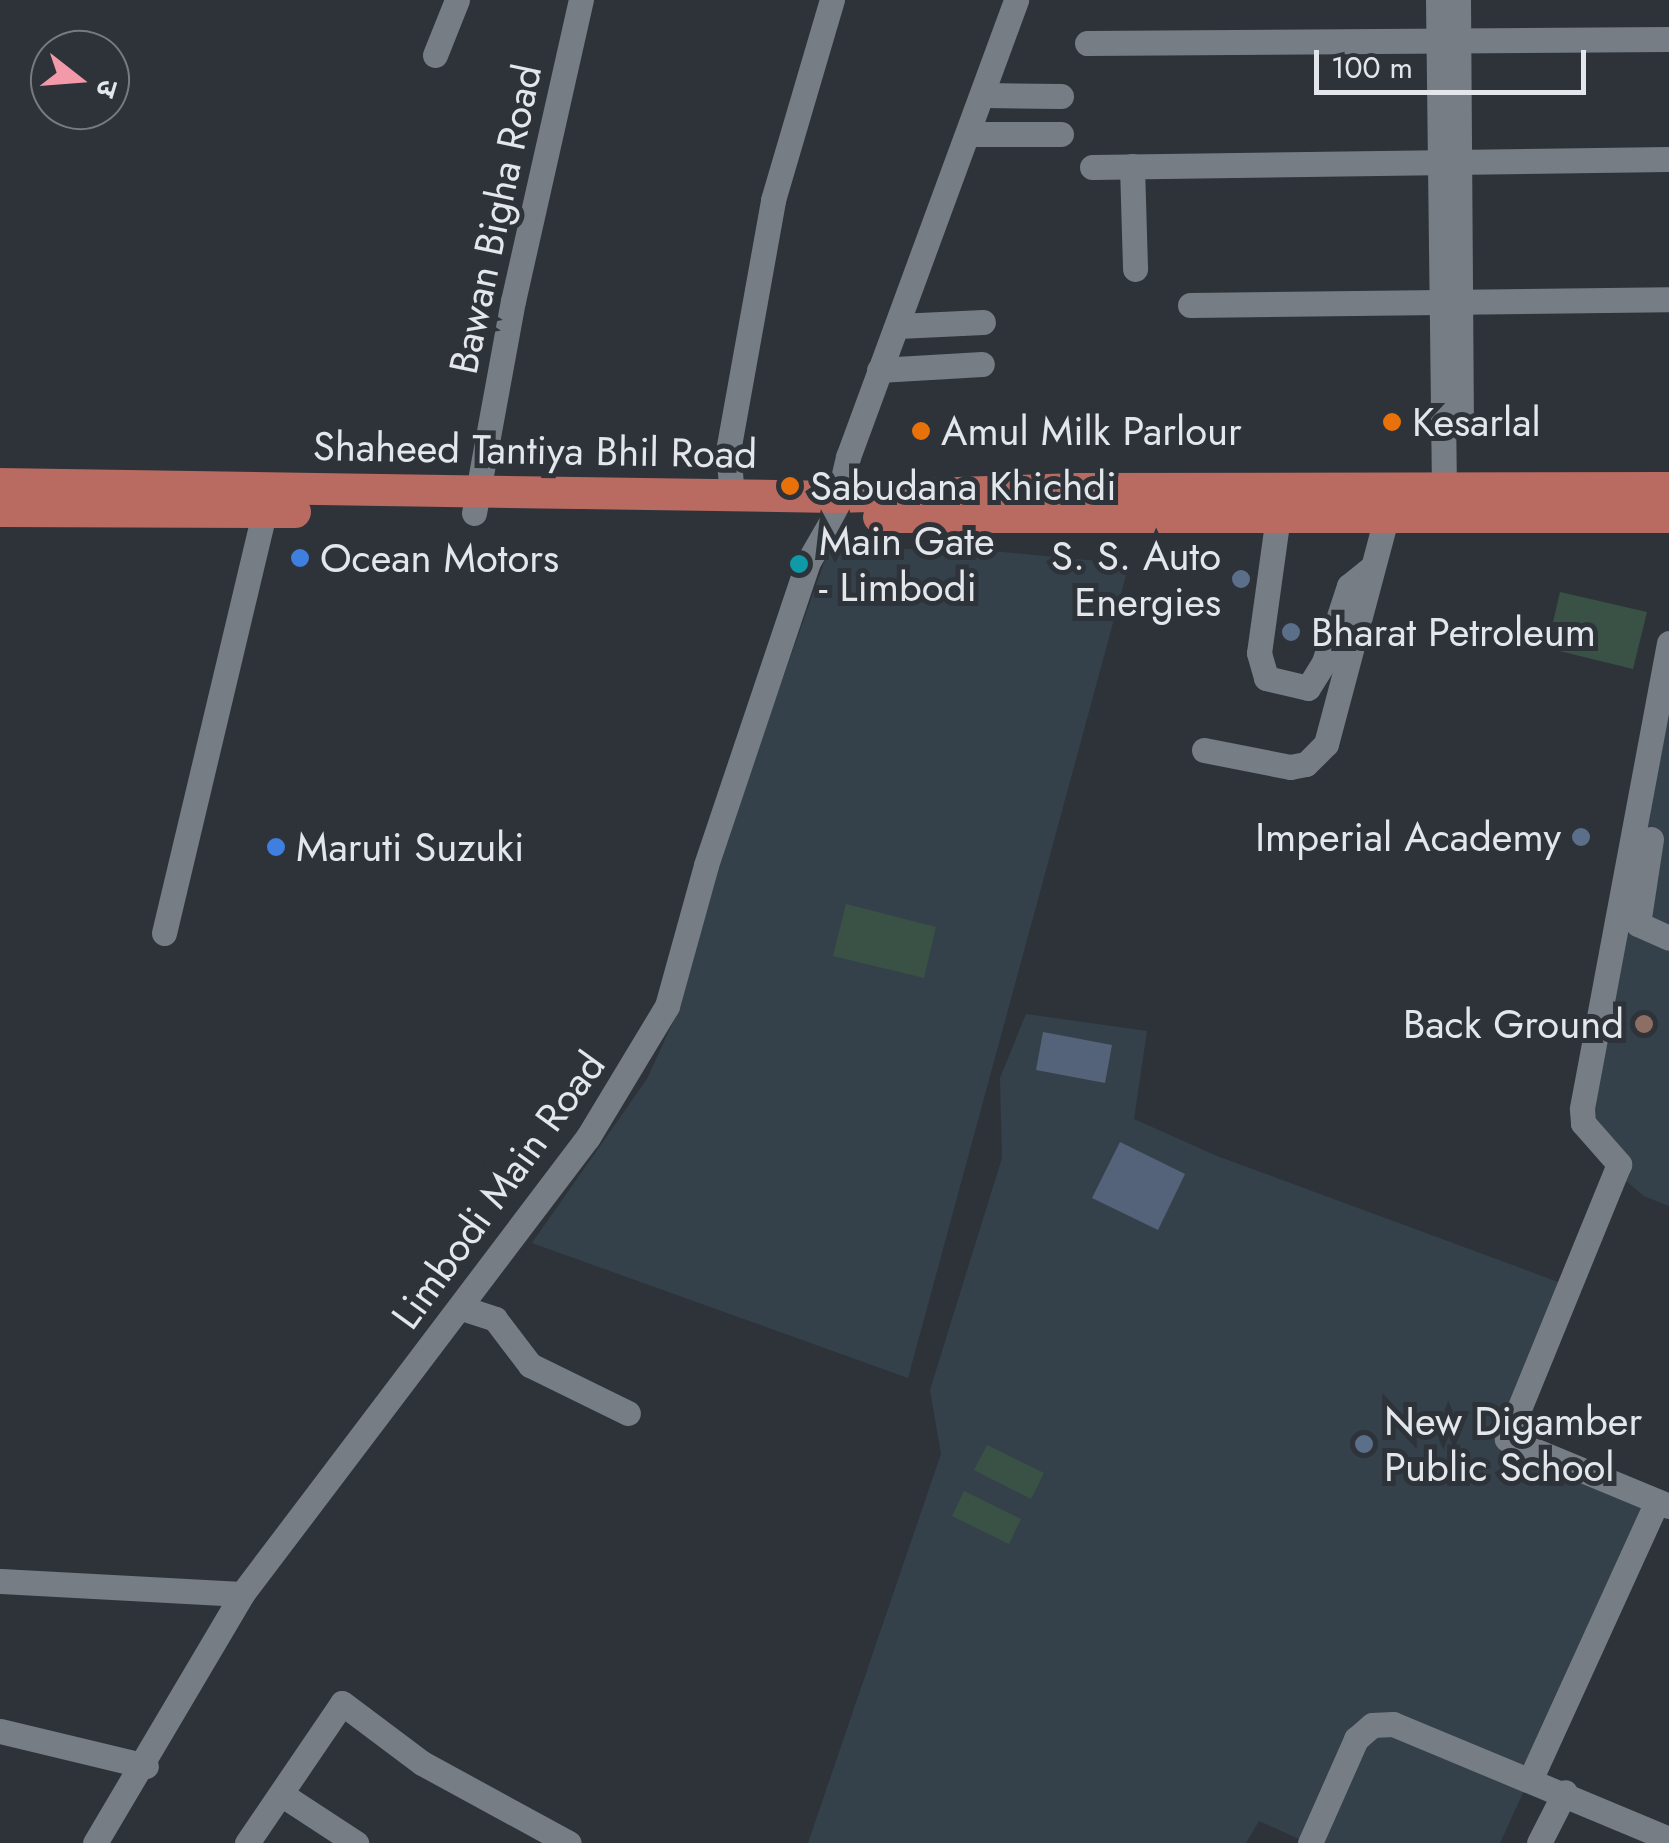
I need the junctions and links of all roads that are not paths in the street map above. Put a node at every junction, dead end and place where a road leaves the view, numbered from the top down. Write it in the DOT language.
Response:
graph roads {
  1 [pos="457,0"];
  2 [pos="581,0"];
  3 [pos="832,0"];
  4 [pos="1016,0"];
  5 [pos="1438,0"];
  6 [pos="1458,0"];
  7 [pos="1669,39"];
  8 [pos="1448,41"];
  9 [pos="1087,43"];
  10 [pos="435,55"];
  11 [pos="985,95"];
  12 [pos="1061,96"];
  13 [pos="970,134"];
  14 [pos="1062,134"];
  15 [pos="1669,159"];
  16 [pos="1450,162"];
  17 [pos="1132,166"];
  18 [pos="1092,167"];
  19 [pos="1135,269"];
  20 [pos="1669,299"];
  21 [pos="1451,302"];
  22 [pos="1190,305"];
  23 [pos="983,322"];
  24 [pos="898,326"];
  25 [pos="982,364"];
  26 [pos="879,370"];
  27 [pos="0,484"];
  28 [pos="1669,488"];
  29 [pos="732,495"];
  30 [pos="1424,500"];
  31 [pos="476,502"];
  32 [pos="835,507"];
  33 [pos="0,511"];
  34 [pos="264,512"];
  35 [pos="1278,516"];
  36 [pos="1669,517"];
  37 [pos="1372,568"];
  38 [pos="1669,643"];
  39 [pos="1669,726"];
  40 [pos="1204,750"];
  41 [pos="164,933"];
  42 [pos="1669,938"];
  43 [pos="462,1308"];
  44 [pos="628,1413"];
  45 [pos="1663,1504"];
  46 [pos="2,1581"];
  47 [pos="242,1594"];
  48 [pos="0,1731"];
  49 [pos="146,1766"];
  50 [pos="1531,1778"];
  51 [pos="1564,1792"];
  52 [pos="281,1794"];
  53 [pos="1669,1838"];
  54 [pos="96,1843"];
  55 [pos="248,1843"];
  56 [pos="356,1843"];
  57 [pos="569,1843"];
  58 [pos="1310,1843"];
  59 [pos="1539,1843"];
  1 -- 10 [label="street"];
  2 -- 31 [label="street, Bawan Bigha Road"];
  3 -- 29 [label="street"];
  4 -- 11 [label="street, Limbodi Main Road"];
  5 -- 8 [label="street"];
  6 -- 8 [label="street"];
  7 -- 8 [label="street"];
  8 -- 9 [label="street"];
  8 -- 16 [label="street"];
  11 -- 12 [label="street"];
  11 -- 13 [label="street, Limbodi Main Road"];
  13 -- 14 [label="street"];
  13 -- 24 [label="street, Limbodi Main Road"];
  15 -- 16 [label="street"];
  16 -- 17 [label="street"];
  16 -- 21 [label="street"];
  17 -- 18 [label="street"];
  17 -- 19 [label="street"];
  20 -- 21 [label="street"];
  21 -- 22 [label="street"];
  21 -- 30 [label="street"];
  23 -- 24 [label="street"];
  24 -- 26 [label="street, Limbodi Main Road"];
  25 -- 26 [label="street"];
  26 -- 32 [label="street, Limbodi Main Road"];
  27 -- 31 [label="main road, Shaheed Tantiya Bhil Road"];
  28 -- 30 [label="main road, Shaheed Tantiya Bhil Road"];
  29 -- 31 [label="main road, Shaheed Tantiya Bhil Road"];
  29 -- 32 [label="main road, Shaheed Tantiya Bhil Road"];
  30 -- 32 [label="main road, Shaheed Tantiya Bhil Road"];
  30 -- 35 [label="main road, Shaheed Tantiya Bhil Road"];
  30 -- 36 [label="main road, Shaheed Tantiya Bhil Road"];
  30 -- 37 [label="street"];
  31 -- 32 [label="main road, Shaheed Tantiya Bhil Road"];
  31 -- 34 [label="main road, Shaheed Tantiya Bhil Road"];
  32 -- 35 [label="main road, Shaheed Tantiya Bhil Road"];
  32 -- 43 [label="street, Limbodi Main Road"];
  33 -- 34 [label="main road, Shaheed Tantiya Bhil Road"];
  34 -- 41 [label="street"];
  35 -- 37 [label="street"];
  37 -- 40 [label="street"];
  38 -- 45 [label="street"];
  39 -- 42 [label="street"];
  43 -- 44 [label="street"];
  43 -- 47 [label="street, Limbodi Main Road"];
  45 -- 50 [label="street"];
  46 -- 47 [label="street"];
  47 -- 49 [label="street, Limbodi Main Road"];
  48 -- 49 [label="street"];
  49 -- 54 [label="street, Limbodi Main Road"];
  50 -- 51 [label="street"];
  50 -- 58 [label="street"];
  51 -- 53 [label="street"];
  51 -- 59 [label="street"];
  52 -- 55 [label="street"];
  52 -- 56 [label="street"];
  52 -- 57 [label="street"];
}
